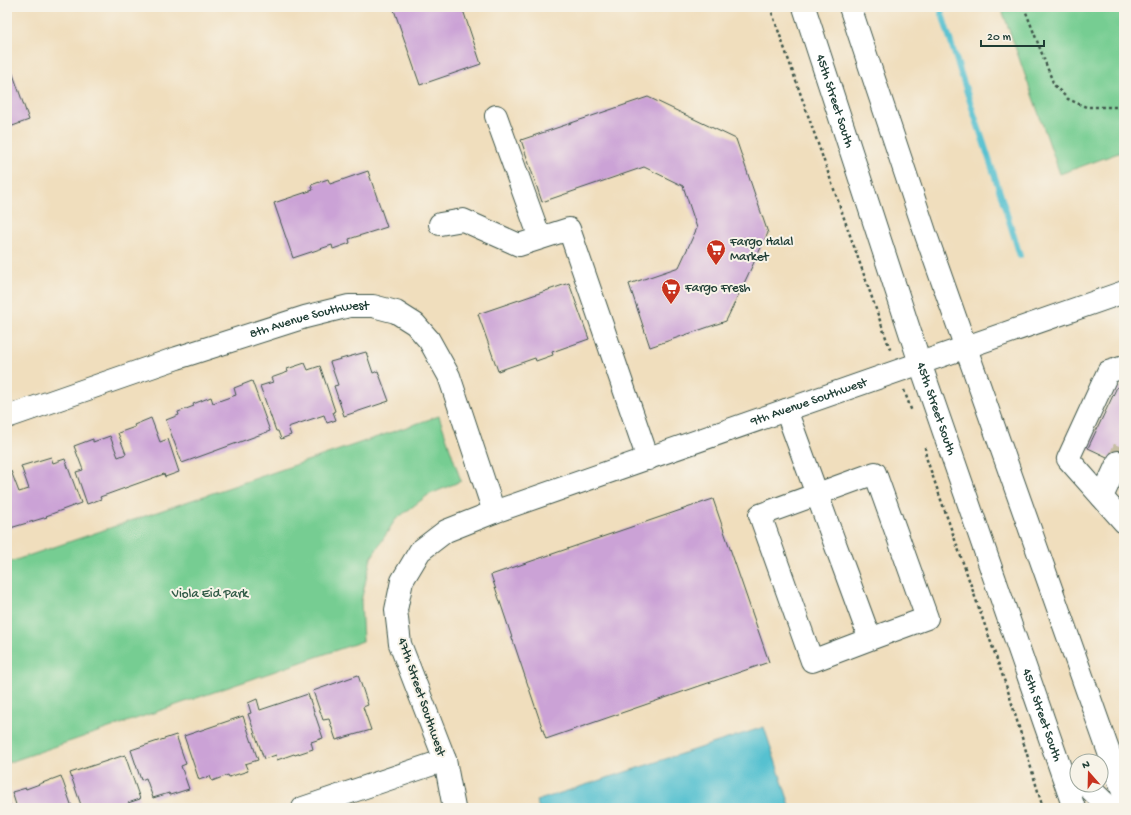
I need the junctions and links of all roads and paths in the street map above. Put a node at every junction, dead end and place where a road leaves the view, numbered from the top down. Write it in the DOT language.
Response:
graph roads {
  1 [pos="770,7"];
  2 [pos="804,7"];
  3 [pos="850,7"];
  4 [pos="1024,7"];
  5 [pos="1124,107"];
  6 [pos="496,116"];
  7 [pos="440,224"];
  8 [pos="540,238"];
  9 [pos="1124,292"];
  10 [pos="885,333"];
  11 [pos="966,347"];
  12 [pos="920,363"];
  13 [pos="1124,367"];
  14 [pos="910,407"];
  15 [pos="786,410"];
  16 [pos="913,414"];
  17 [pos="7,417"];
  18 [pos="925,445"];
  19 [pos="648,459"];
  20 [pos="1118,462"];
  21 [pos="816,493"];
  22 [pos="1102,497"];
  23 [pos="494,512"];
  24 [pos="1124,522"];
  25 [pos="995,580"];
  26 [pos="870,640"];
  27 [pos="1071,753"];
  28 [pos="445,760"];
  29 [pos="1094,793"];
  30 [pos="1124,795"];
  31 [pos="303,808"];
  32 [pos="454,808"];
  33 [pos="1044,808"];
  34 [pos="1074,808"];
  35 [pos="1124,808"];
  1 -- 10 [label="path"];
  2 -- 12 [label="main road, 45th Street South"];
  3 -- 11 [label="main road"];
  4 -- 5 [label="path"];
  6 -- 8 [label="main road"];
  7 -- 8 [label="main road"];
  8 -- 19 [label="main road"];
  9 -- 11 [label="main road, 9th Avenue Southwest"];
  11 -- 12 [label="main road, 9th Avenue Southwest"];
  11 -- 30 [label="main road"];
  12 -- 15 [label="main road, 9th Avenue Southwest"];
  12 -- 25 [label="main road, 45th Street South"];
  13 -- 22 [label="main road"];
  14 -- 16 [label="path"];
  15 -- 19 [label="main road, 9th Avenue Southwest"];
  15 -- 21 [label="main road"];
  17 -- 23 [label="main road, 8th Avenue Southwest"];
  18 -- 33 [label="path"];
  19 -- 23 [label="main road, 9th Avenue Southwest"];
  20 -- 22 [label="main road"];
  21 -- 26 [label="main road"];
  21 -- 26 [label="main road"];
  21 -- 26 [label="main road"];
  22 -- 24 [label="main road"];
  23 -- 28 [label="main road, 47th Street Southwest"];
  25 -- 27 [label="main road"];
  25 -- 34 [label="main road, 45th Street South"];
  28 -- 31 [label="main road, 47th Street Southwest"];
  28 -- 32 [label="main road"];
  29 -- 35 [label="main road"];
}
